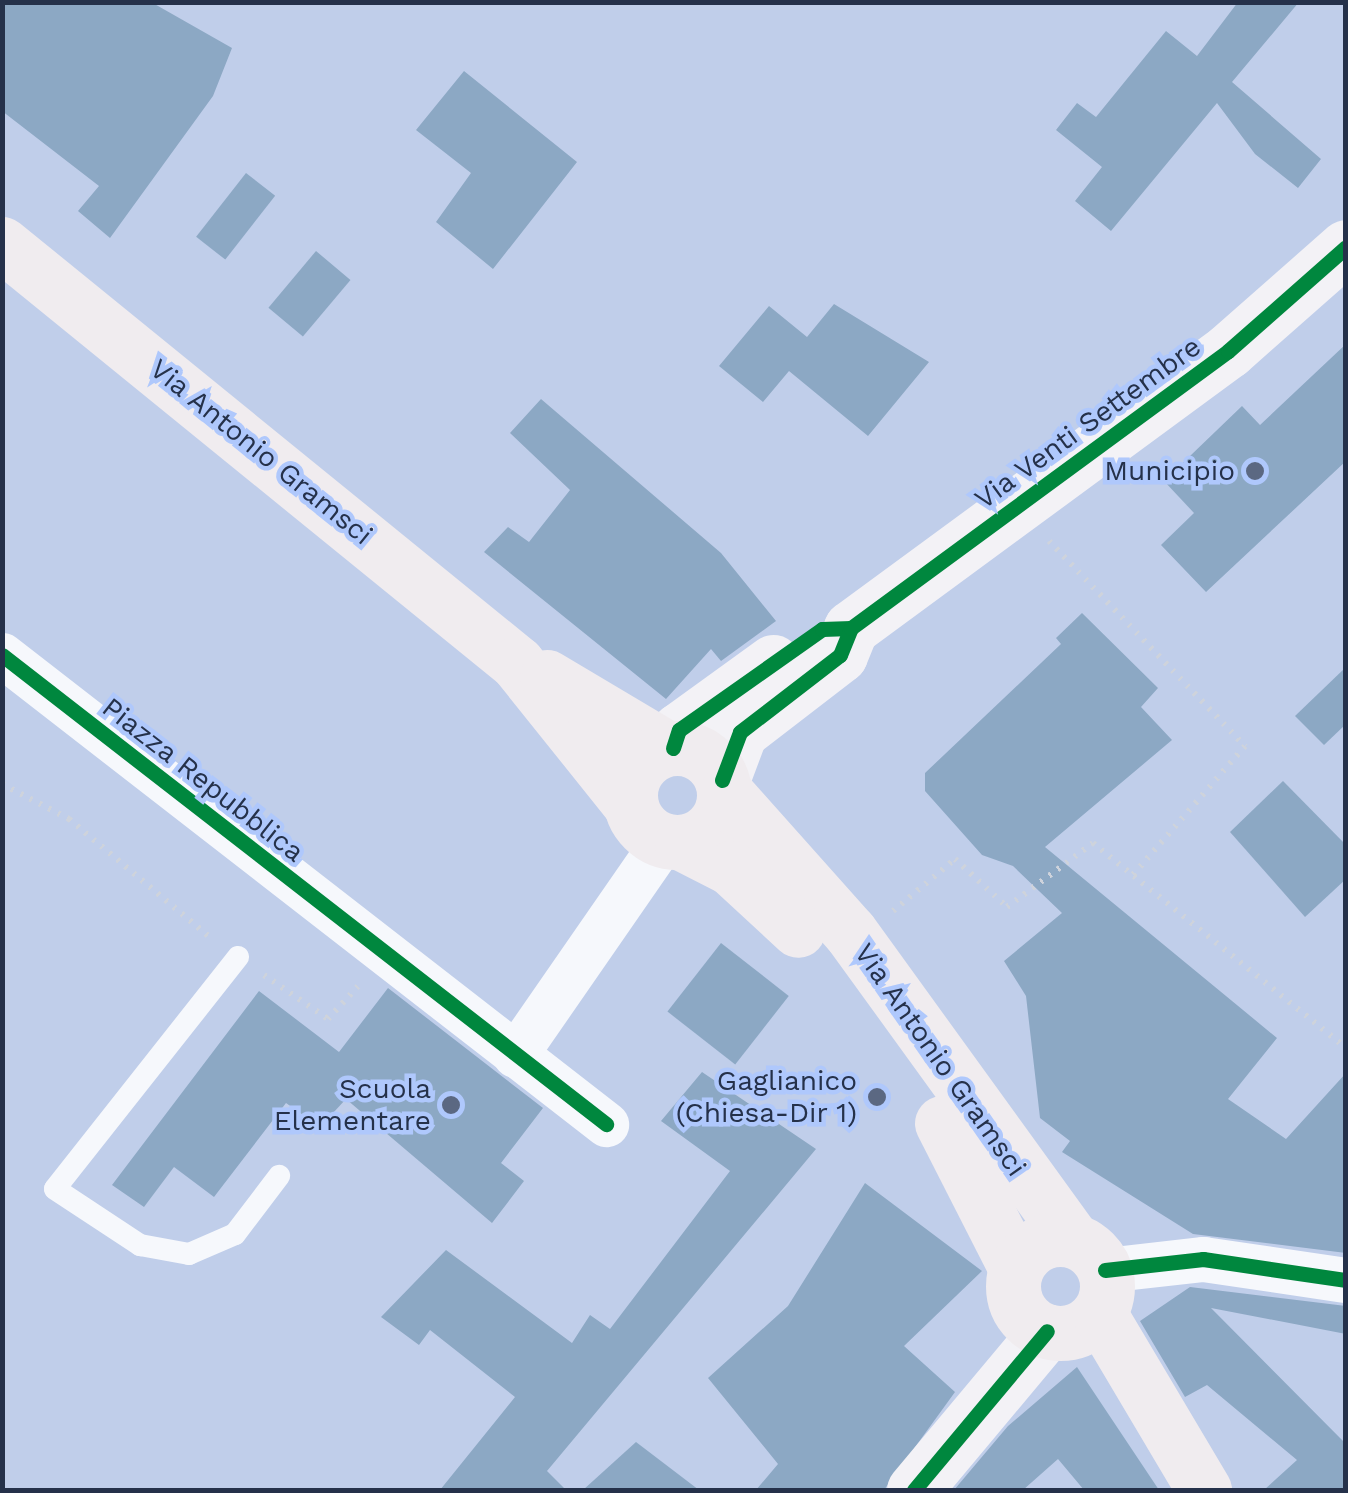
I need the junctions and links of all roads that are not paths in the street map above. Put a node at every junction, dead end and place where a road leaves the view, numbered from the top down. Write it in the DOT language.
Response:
graph roads {
  1 [pos="2,244"];
  2 [pos="1346,247"];
  3 [pos="851,628"];
  4 [pos="2,655"];
  5 [pos="517,663"];
  6 [pos="669,748"];
  7 [pos="724,786"];
  8 [pos="658,829"];
  9 [pos="238,957"];
  10 [pos="515,1054"];
  11 [pos="606,1124"];
  12 [pos="279,1176"];
  13 [pos="1346,1280"];
  14 [pos="1078,1297"];
  15 [pos="914,1490"];
  16 [pos="1182,1490"];
  17 [pos="1204,1490"];
  1 -- 5 [label="main road, Via Antonio Gramsci"];
  2 -- 3 [label="street, Via Venti Settembre"];
  3 -- 6 [label="street, Via Venti Settembre"];
  3 -- 7 [label="street, Via Venti Settembre"];
  4 -- 10 [label="street, Piazza Repubblica"];
  5 -- 6 [label="main road, Via Antonio Gramsci"];
  5 -- 8 [label="main road, Via Antonio Gramsci"];
  6 -- 7 [label="main road"];
  6 -- 8 [label="main road"];
  7 -- 8 [label="main road"];
  7 -- 14 [label="main road, Via Antonio Gramsci"];
  8 -- 10 [label="street"];
  8 -- 14 [label="main road, Via Antonio Gramsci"];
  9 -- 12 [label="lane"];
  10 -- 11 [label="street, Piazza Repubblica"];
  13 -- 14 [label="street"];
  14 -- 15 [label="street"];
  14 -- 16 [label="main road"];
  14 -- 17 [label="main road"];
}
